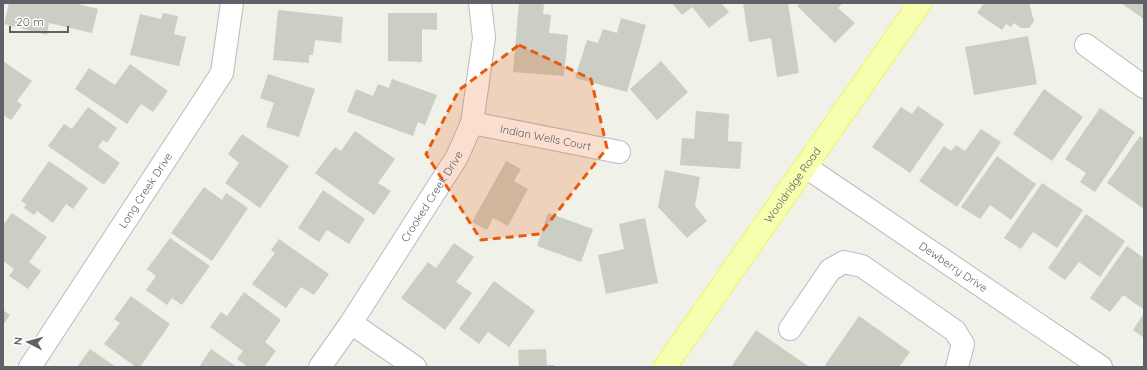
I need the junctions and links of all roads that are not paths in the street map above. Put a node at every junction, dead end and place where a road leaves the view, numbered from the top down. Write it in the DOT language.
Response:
graph roads {
  1 [pos="232,3"];
  2 [pos="480,3"];
  3 [pos="920,3"];
  4 [pos="1086,45"];
  5 [pos="1144,87"];
  6 [pos="472,123"];
  7 [pos="618,152"];
  8 [pos="806,167"];
  9 [pos="351,323"];
  10 [pos="790,329"];
  11 [pos="30,367"];
  12 [pos="320,367"];
  13 [pos="415,367"];
  14 [pos="665,367"];
  15 [pos="957,367"];
  16 [pos="1101,367"];
  1 -- 11 [label="street, Long Creek Drive"];
  2 -- 6 [label="street, Crooked Creek Drive"];
  3 -- 8 [label="main road, Wooldridge Road"];
  4 -- 5 [label="street"];
  6 -- 7 [label="street, Indian Wells Court"];
  6 -- 9 [label="street, Crooked Creek Drive"];
  8 -- 14 [label="main road, Wooldridge Road"];
  8 -- 16 [label="street, Dewberry Drive"];
  9 -- 12 [label="street, Crooked Creek Drive"];
  9 -- 13 [label="street"];
  10 -- 15 [label="street"];
}
